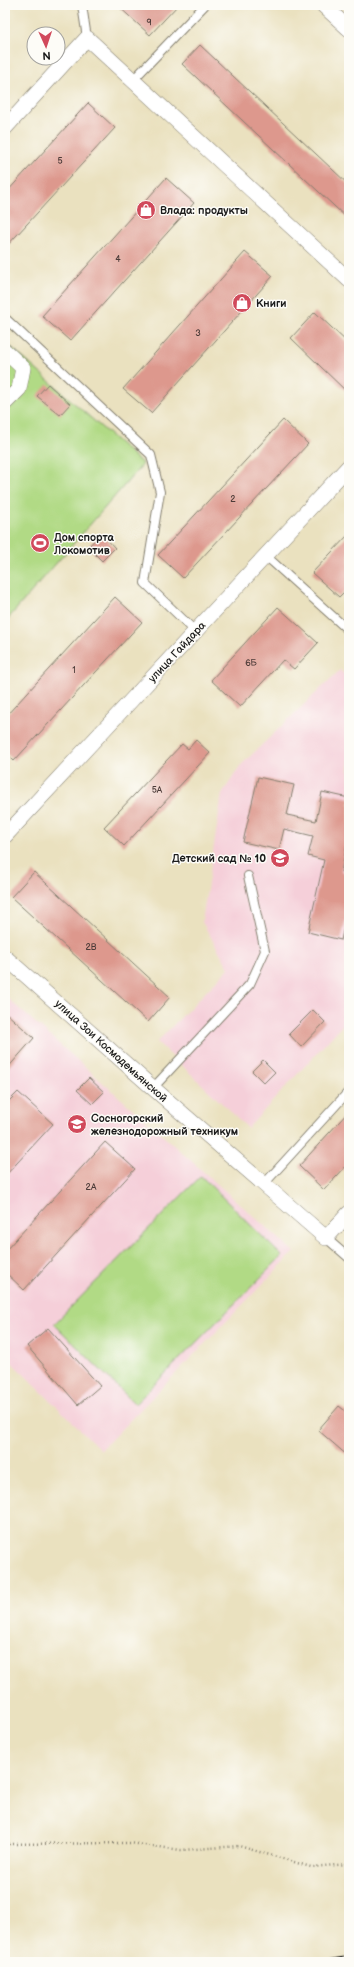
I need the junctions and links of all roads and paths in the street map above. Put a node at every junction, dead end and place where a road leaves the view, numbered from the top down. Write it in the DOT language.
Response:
graph roads {
  1 [pos="82,5"];
  2 [pos="205,5"];
  3 [pos="323,5"];
  4 [pos="349,29"];
  5 [pos="87,38"];
  6 [pos="133,80"];
  7 [pos="5,128"];
  8 [pos="349,280"];
  9 [pos="5,318"];
  10 [pos="5,351"];
  11 [pos="5,403"];
  12 [pos="349,466"];
  13 [pos="266,556"];
  14 [pos="349,631"];
  15 [pos="196,632"];
  16 [pos="5,836"];
  17 [pos="248,876"];
  18 [pos="5,957"];
  19 [pos="153,1088"];
  20 [pos="349,1091"];
  21 [pos="264,1184"];
  22 [pos="349,1213"];
  23 [pos="326,1238"];
  24 [pos="349,1258"];
  25 [pos="5,1844"];
  26 [pos="349,1864"];
  1 -- 5 [label="lane"];
  2 -- 6 [label="lane"];
  3 -- 4 [label="street"];
  5 -- 6 [label="street"];
  5 -- 7 [label="street"];
  6 -- 8 [label="street"];
  9 -- 15 [label="lane"];
  10 -- 11 [label="street"];
  12 -- 13 [label="street, улица Гайдара"];
  13 -- 14 [label="lane"];
  13 -- 15 [label="street, улица Гайдара"];
  15 -- 16 [label="street, улица Гайдара"];
  17 -- 19 [label="lane"];
  18 -- 19 [label="street, улица Зои Космодемьянской"];
  19 -- 21 [label="street, улица Зои Космодемьянской"];
  20 -- 21 [label="lane"];
  21 -- 23 [label="street, улица Зои Космодемьянской"];
  22 -- 23 [label="street"];
  23 -- 24 [label="lane"];
  25 -- 26 [label="path"];
}
